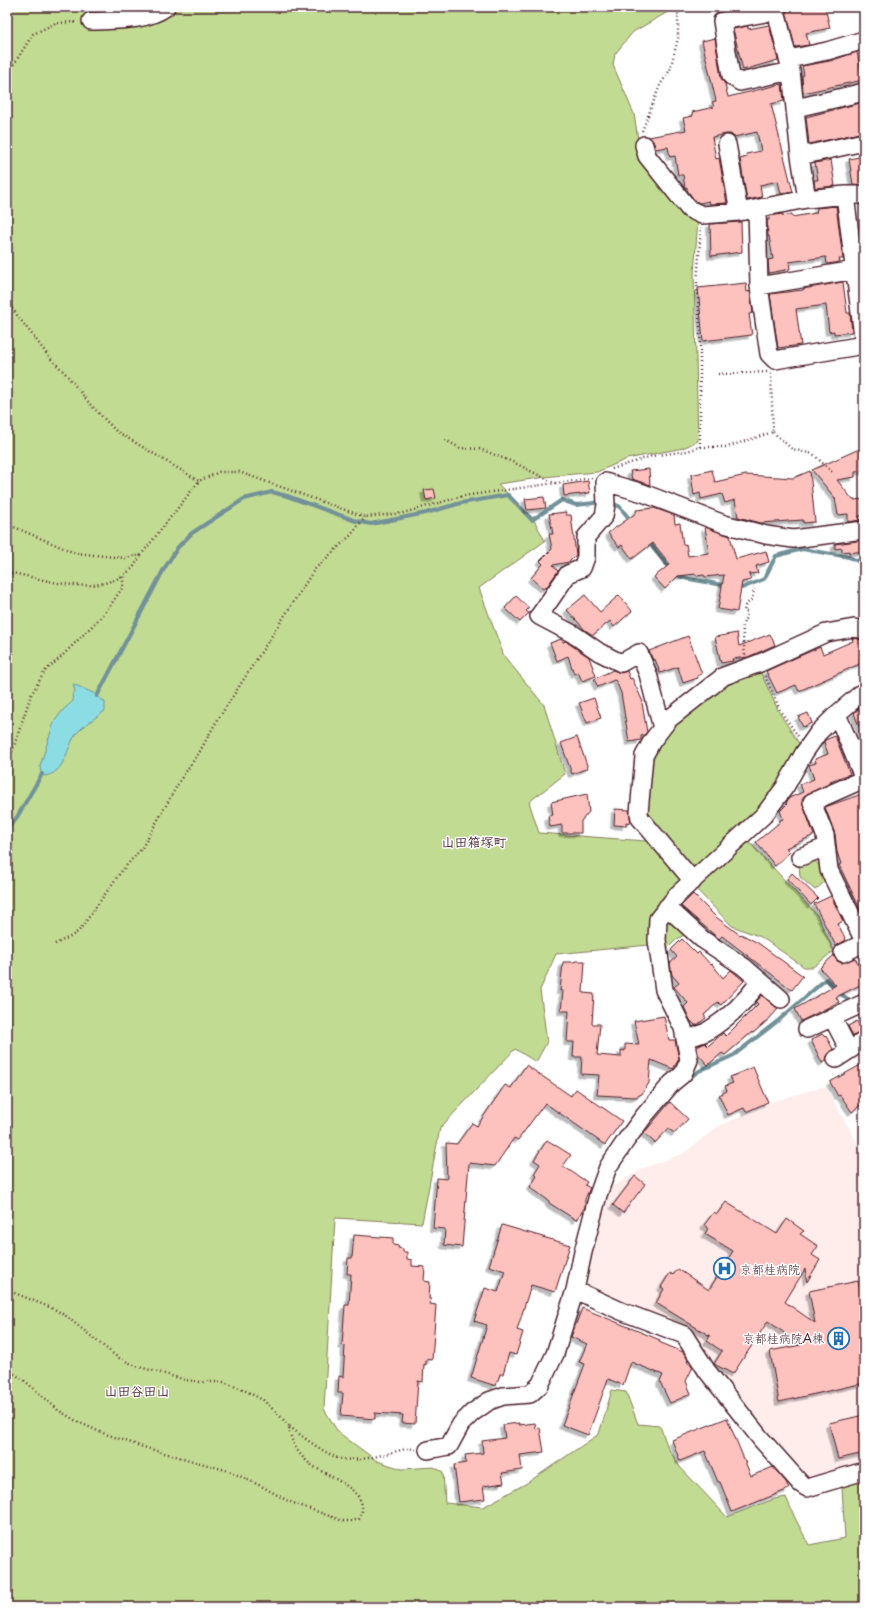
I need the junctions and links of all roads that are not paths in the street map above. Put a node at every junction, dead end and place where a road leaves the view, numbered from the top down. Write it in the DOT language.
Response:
graph roads {
  1 [pos="166,7"];
  2 [pos="776,9"];
  3 [pos="91,21"];
  4 [pos="864,40"];
  5 [pos="790,65"];
  6 [pos="864,92"];
  7 [pos="796,108"];
  8 [pos="864,142"];
  9 [pos="727,144"];
  10 [pos="644,145"];
  11 [pos="800,156"];
  12 [pos="844,195"];
  13 [pos="864,195"];
  14 [pos="807,199"];
  15 [pos="757,209"];
  16 [pos="739,212"];
  17 [pos="855,270"];
  18 [pos="759,286"];
  19 [pos="864,345"];
  20 [pos="864,530"];
  21 [pos="864,630"];
  22 [pos="864,691"];
  23 [pos="837,714"];
  24 [pos="662,728"];
  25 [pos="826,847"];
  26 [pos="800,857"];
  27 [pos="693,881"];
  28 [pos="666,907"];
  29 [pos="864,942"];
  30 [pos="843,953"];
  31 [pos="760,981"];
  32 [pos="781,999"];
  33 [pos="864,1003"];
  34 [pos="832,1017"];
  35 [pos="807,1029"];
  36 [pos="685,1039"];
  37 [pos="849,1051"];
  38 [pos="575,1290"];
  39 [pos="428,1450"];
  40 [pos="864,1471"];
  1 -- 3 [label="street"];
  2 -- 5 [label="street"];
  2 -- 5 [label="street"];
  4 -- 5 [label="street"];
  5 -- 7 [label="street"];
  6 -- 7 [label="street"];
  7 -- 11 [label="street"];
  8 -- 11 [label="street"];
  9 -- 16 [label="street"];
  10 -- 16 [label="street"];
  11 -- 14 [label="street"];
  12 -- 13 [label="street"];
  12 -- 14 [label="street"];
  12 -- 17 [label="street"];
  14 -- 15 [label="street"];
  15 -- 16 [label="street"];
  15 -- 18 [label="street"];
  17 -- 18 [label="street"];
  17 -- 19 [label="street"];
  18 -- 19 [label="street"];
  20 -- 24 [label="street"];
  21 -- 24 [label="street"];
  22 -- 23 [label="street"];
  23 -- 25 [label="street"];
  23 -- 27 [label="street"];
  24 -- 27 [label="street"];
  25 -- 26 [label="street"];
  25 -- 29 [label="street"];
  27 -- 28 [label="street"];
  28 -- 31 [label="street"];
  28 -- 36 [label="street"];
  29 -- 30 [label="street"];
  31 -- 32 [label="street"];
  31 -- 36 [label="street"];
  33 -- 34 [label="street"];
  34 -- 35 [label="street"];
  34 -- 37 [label="street"];
  36 -- 38 [label="street"];
  38 -- 39 [label="street"];
  38 -- 40 [label="street"];
}
